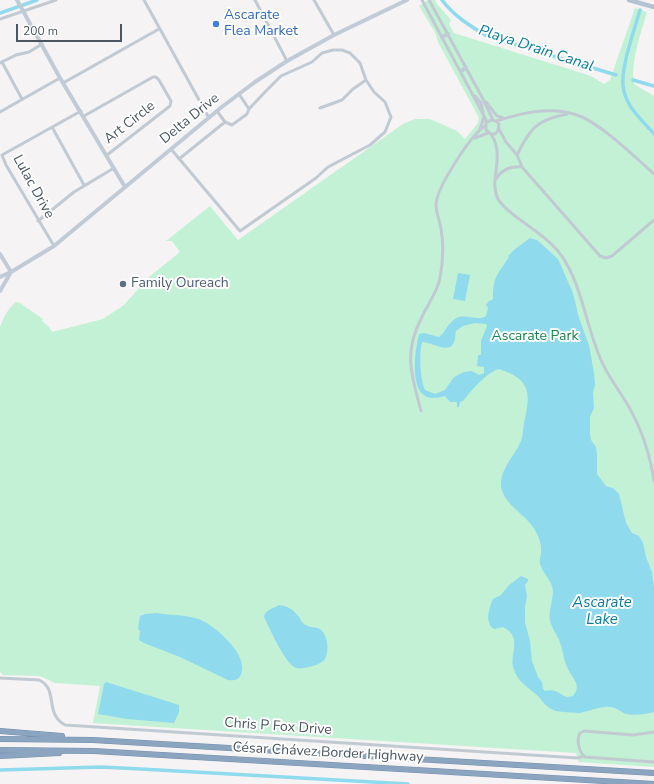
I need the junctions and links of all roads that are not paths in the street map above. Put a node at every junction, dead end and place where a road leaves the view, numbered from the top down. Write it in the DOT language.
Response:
graph roads {
  1 [pos="17,0"];
  2 [pos="56,0"];
  3 [pos="144,0"];
  4 [pos="256,0"];
  5 [pos="314,0"];
  6 [pos="407,0"];
  7 [pos="422,0"];
  8 [pos="429,0"];
  9 [pos="629,0"];
  10 [pos="654,7"];
  11 [pos="22,10"];
  12 [pos="0,19"];
  13 [pos="159,29"];
  14 [pos="448,34"];
  15 [pos="334,35"];
  16 [pos="442,38"];
  17 [pos="42,44"];
  18 [pos="287,61"];
  19 [pos="1,63"];
  20 [pos="466,68"];
  21 [pos="461,70"];
  22 [pos="60,78"];
  23 [pos="366,80"];
  24 [pos="63,83"];
  25 [pos="239,94"];
  26 [pos="22,99"];
  27 [pos="483,99"];
  28 [pos="320,108"];
  29 [pos="250,109"];
  30 [pos="217,111"];
  31 [pos="0,112"];
  32 [pos="82,114"];
  33 [pos="484,114"];
  34 [pos="569,114"];
  35 [pos="508,117"];
  36 [pos="208,118"];
  37 [pos="494,121"];
  38 [pos="224,122"];
  39 [pos="486,125"];
  40 [pos="52,128"];
  41 [pos="480,129"];
  42 [pos="499,129"];
  43 [pos="489,134"];
  44 [pos="473,139"];
  45 [pos="171,149"];
  46 [pos="106,155"];
  47 [pos="517,155"];
  48 [pos="179,160"];
  49 [pos="522,167"];
  50 [pos="114,168"];
  51 [pos="654,174"];
  52 [pos="496,179"];
  53 [pos="84,185"];
  54 [pos="125,187"];
  55 [pos="38,220"];
  56 [pos="654,220"];
  57 [pos="54,246"];
  58 [pos="0,254"];
  59 [pos="11,272"];
  60 [pos="0,277"];
  61 [pos="0,291"];
  62 [pos="422,411"];
  63 [pos="654,481"];
  64 [pos="0,678"];
  65 [pos="0,731"];
  66 [pos="654,732"];
  67 [pos="0,739"];
  68 [pos="93,740"];
  69 [pos="0,750"];
  70 [pos="94,751"];
  71 [pos="0,756"];
  72 [pos="583,756"];
  73 [pos="654,762"];
  74 [pos="654,773"];
  75 [pos="654,784"];
  1 -- 11 [label="main road"];
  2 -- 11 [label="street"];
  3 -- 13 [label="street"];
  4 -- 18 [label="street"];
  5 -- 15 [label="street"];
  6 -- 15 [label="main road, Delta Drive"];
  7 -- 16 [label="street"];
  8 -- 14 [label="street"];
  9 -- 10 [label="main road"];
  11 -- 12 [label="street"];
  11 -- 17 [label="main road"];
  13 -- 24 [label="street"];
  13 -- 36 [label="street"];
  14 -- 16 [label="main road"];
  14 -- 20 [label="street"];
  15 -- 18 [label="main road, Delta Drive"];
  16 -- 21 [label="street"];
  17 -- 19 [label="street"];
  17 -- 22 [label="main road"];
  18 -- 25 [label="main road, Delta Drive"];
  19 -- 26 [label="street"];
  20 -- 21 [label="main road"];
  20 -- 27 [label="street"];
  21 -- 33 [label="street"];
  22 -- 24 [label="main road"];
  22 -- 26 [label="street"];
  23 -- 28 [label="street"];
  23 -- 29 [label="street"];
  23 -- 48 [label="street"];
  24 -- 32 [label="main road"];
  25 -- 29 [label="street"];
  25 -- 30 [label="main road, Delta Drive"];
  26 -- 31 [label="street"];
  27 -- 35 [label="street"];
  27 -- 37 [label="street"];
  29 -- 38 [label="street"];
  30 -- 36 [label="main road, Delta Drive"];
  30 -- 38 [label="street"];
  32 -- 40 [label="street, Lulac Drive"];
  32 -- 46 [label="main road"];
  32 -- 46 [label="street, Art Circle"];
  33 -- 39 [label="street"];
  33 -- 41 [label="street"];
  34 -- 35 [label="street"];
  34 -- 47 [label="street"];
  34 -- 51 [label="street"];
  35 -- 37 [label="street"];
  36 -- 45 [label="main road, Delta Drive"];
  37 -- 39 [label="street"];
  37 -- 42 [label="street"];
  38 -- 48 [label="street"];
  39 -- 41 [label="street"];
  39 -- 43 [label="street"];
  40 -- 53 [label="street"];
  40 -- 55 [label="street, Lulac Drive"];
  41 -- 44 [label="street"];
  42 -- 43 [label="street"];
  42 -- 47 [label="street"];
  43 -- 44 [label="street"];
  43 -- 52 [label="street"];
  44 -- 62 [label="street"];
  45 -- 48 [label="street"];
  45 -- 54 [label="main road, Delta Drive"];
  46 -- 50 [label="main road"];
  47 -- 49 [label="street"];
  49 -- 52 [label="street"];
  49 -- 56 [label="street"];
  50 -- 53 [label="street"];
  50 -- 54 [label="main road"];
  52 -- 63 [label="street"];
  53 -- 55 [label="street"];
  54 -- 57 [label="main road, Delta Drive"];
  55 -- 57 [label="street, Lulac Drive"];
  57 -- 59 [label="main road, Delta Drive"];
  58 -- 59 [label="main road"];
  59 -- 60 [label="main road, Delta Drive"];
  59 -- 61 [label="main road"];
  64 -- 72 [label="street, Chris P Fox Drive"];
  65 -- 68 [label="highway"];
  66 -- 72 [label="street"];
  67 -- 68 [label="highway, César Chávez Border Highway"];
  68 -- 74 [label="highway, César Chávez Border Highway"];
  69 -- 70 [label="highway, César Chávez Border Highway"];
  70 -- 71 [label="highway"];
  70 -- 75 [label="highway, César Chávez Border Highway"];
  72 -- 73 [label="street, Chris P Fox Drive"];
}
